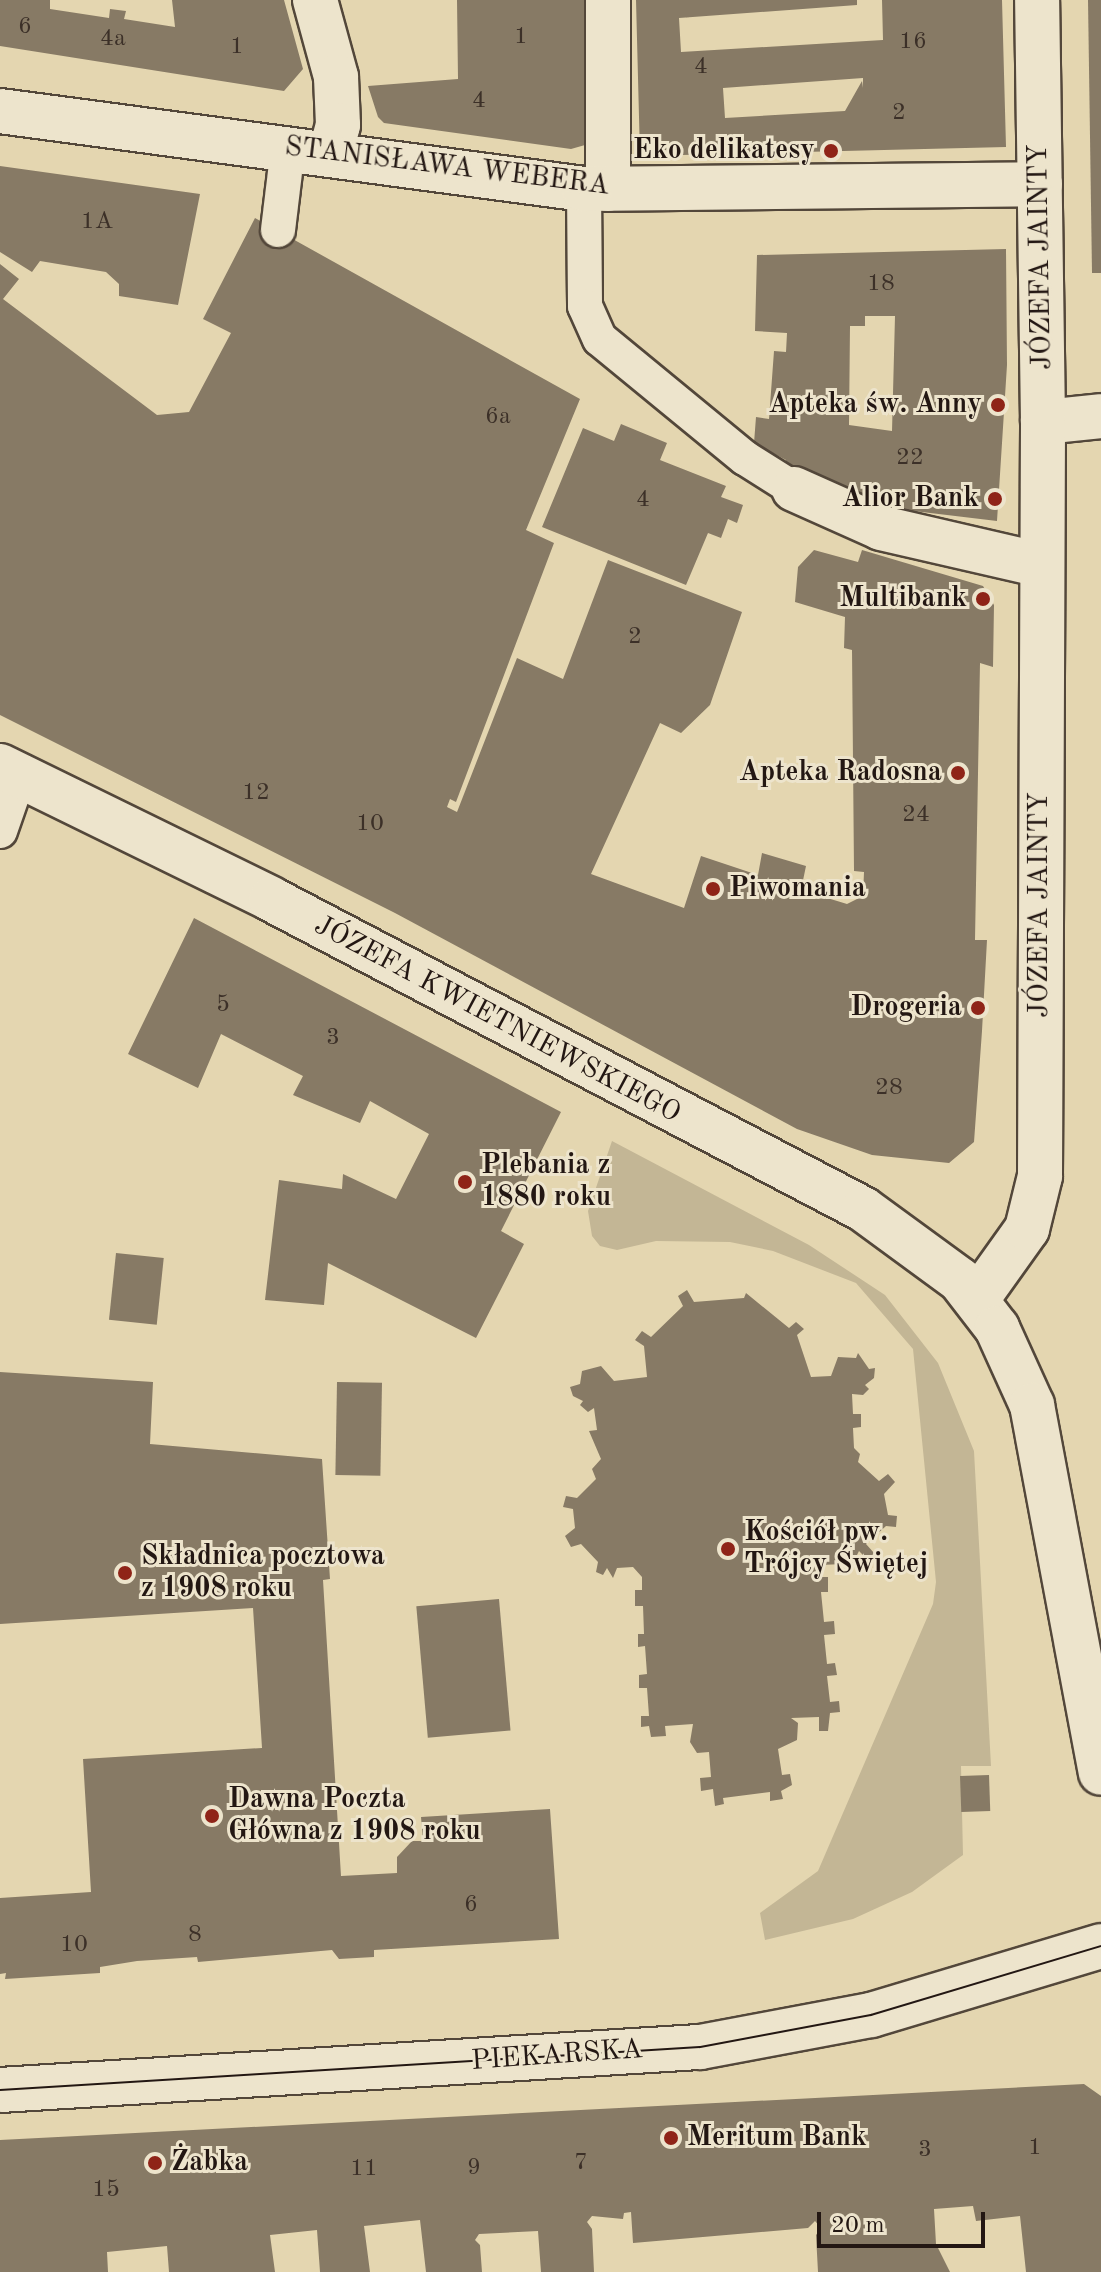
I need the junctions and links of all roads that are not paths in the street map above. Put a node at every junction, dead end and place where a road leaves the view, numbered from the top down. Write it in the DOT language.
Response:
graph roads {
  1 [pos="315,0"];
  2 [pos="608,0"];
  3 [pos="1037,0"];
  4 [pos="0,111"];
  5 [pos="288,147"];
  6 [pos="331,152"];
  7 [pos="1040,184"];
  8 [pos="596,189"];
  9 [pos="278,230"];
  10 [pos="1101,416"];
  11 [pos="1043,422"];
  12 [pos="794,489"];
  13 [pos="1041,565"];
  14 [pos="10,771"];
  15 [pos="0,831"];
  16 [pos="977,1299"];
  17 [pos="1101,1773"];
  18 [pos="1101,1946"];
  19 [pos="0,2090"];
  1 -- 6 [label="street"];
  2 -- 8 [label="street"];
  3 -- 7 [label="street, JÓZEFA JAINTY"];
  4 -- 5 [label="street, STANISŁAWA WEBERA"];
  5 -- 6 [label="street, STANISŁAWA WEBERA"];
  5 -- 9 [label="lane"];
  6 -- 8 [label="street, STANISŁAWA WEBERA"];
  7 -- 8 [label="street, STANISŁAWA WEBERA"];
  7 -- 11 [label="street, JÓZEFA JAINTY"];
  8 -- 12 [label="lane"];
  10 -- 11 [label="street"];
  11 -- 13 [label="street, JÓZEFA JAINTY"];
  12 -- 13 [label="street"];
  13 -- 16 [label="street, JÓZEFA JAINTY"];
  14 -- 15 [label="lane"];
  14 -- 16 [label="street, JÓZEFA KWIETNIEWSKIEGO"];
  16 -- 17 [label="street"];
  18 -- 19 [label="street, PIEKARSKA"];
}
